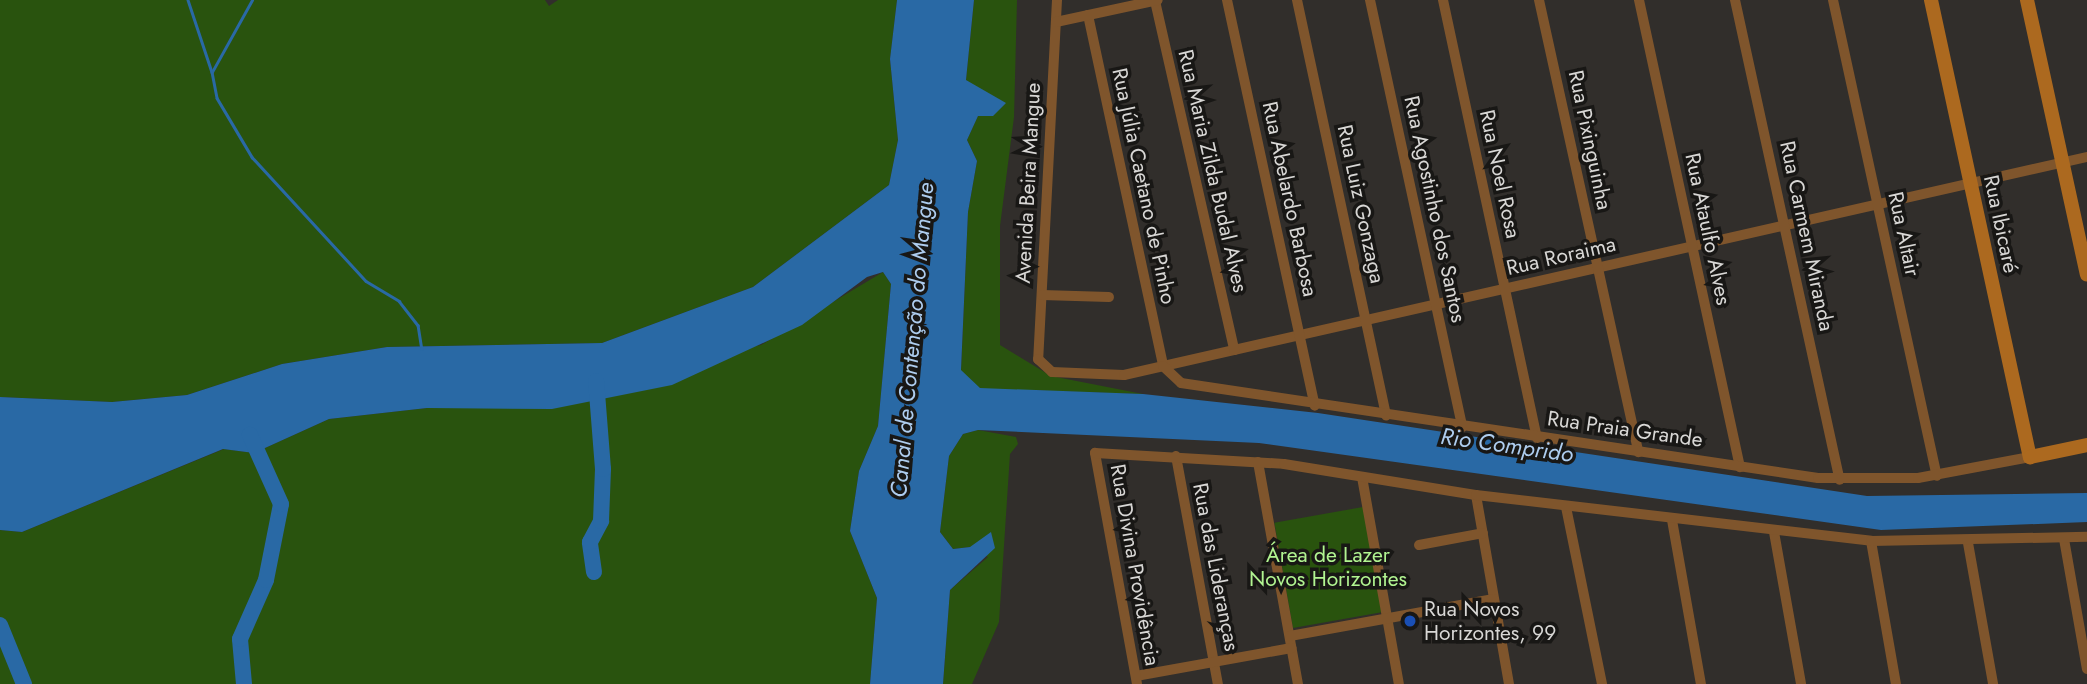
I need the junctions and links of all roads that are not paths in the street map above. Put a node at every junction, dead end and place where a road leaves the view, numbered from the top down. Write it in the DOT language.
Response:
graph roads {
  1 [pos="1057,0"];
  2 [pos="1157,0"];
  3 [pos="1227,0"];
  4 [pos="1297,0"];
  5 [pos="1370,0"];
  6 [pos="1443,0"];
  7 [pos="1539,0"];
  8 [pos="1639,0"];
  9 [pos="1735,0"];
  10 [pos="1833,0"];
  11 [pos="1931,0"];
  12 [pos="2027,0"];
  13 [pos="1088,15"];
  14 [pos="1056,22"];
  15 [pos="2087,157"];
  16 [pos="2062,163"];
  17 [pos="1971,183"];
  18 [pos="1877,204"];
  19 [pos="1785,225"];
  20 [pos="1692,246"];
  21 [pos="1598,268"];
  22 [pos="2087,275"];
  23 [pos="1505,289"];
  24 [pos="1042,295"];
  25 [pos="1109,297"];
  26 [pos="1436,304"];
  27 [pos="1366,320"];
  28 [pos="1300,335"];
  29 [pos="1234,350"];
  30 [pos="1164,366"];
  31 [pos="1043,368"];
  32 [pos="1315,406"];
  33 [pos="1386,416"];
  34 [pos="1462,427"];
  35 [pos="1537,438"];
  36 [pos="2087,445"];
  37 [pos="1638,452"];
  38 [pos="1176,456"];
  39 [pos="2030,457"];
  40 [pos="1258,462"];
  41 [pos="1740,467"];
  42 [pos="1937,476"];
  43 [pos="1362,477"];
  44 [pos="1840,480"];
  45 [pos="1476,495"];
  46 [pos="1566,507"];
  47 [pos="1672,520"];
  48 [pos="1774,532"];
  49 [pos="1483,533"];
  50 [pos="2087,537"];
  51 [pos="2064,539"];
  52 [pos="1871,541"];
  53 [pos="1968,542"];
  54 [pos="1419,545"];
  55 [pos="1494,599"];
  56 [pos="1387,618"];
  57 [pos="1290,635"];
  58 [pos="1292,648"];
  59 [pos="1214,662"];
  60 [pos="2087,669"];
  61 [pos="1136,680"];
  62 [pos="1218,684"];
  63 [pos="1298,684"];
  64 [pos="1399,684"];
  65 [pos="1509,684"];
  66 [pos="1602,684"];
  67 [pos="1701,684"];
  68 [pos="1801,684"];
  69 [pos="1896,684"];
  70 [pos="1993,684"];
  1 -- 14 [label="street, Avenida Beira Mangue"];
  2 -- 13 [label="street"];
  2 -- 29 [label="street, Rua Maria Zilda Budal Alves"];
  3 -- 28 [label="street, Rua Abelardo Barbosa"];
  4 -- 27 [label="street, Rua Luiz Gonzaga"];
  5 -- 26 [label="street, Rua Agostinho dos Santos"];
  6 -- 23 [label="street, Rua Noel Rosa"];
  7 -- 21 [label="street, Rua Pixinguinha"];
  8 -- 20 [label="street, Rua Ataulfo Alves"];
  9 -- 19 [label="street, Rua Carmem Miranda"];
  10 -- 18 [label="street, Rua Altair"];
  11 -- 17 [label="street, Rua Ibicaré"];
  12 -- 16 [label="street"];
  13 -- 14 [label="street"];
  13 -- 30 [label="street, Rua Júlia Caetano de Pinho"];
  14 -- 24 [label="street, Avenida Beira Mangue"];
  15 -- 16 [label="street, Rua Roraima"];
  16 -- 17 [label="street, Rua Roraima"];
  16 -- 22 [label="street"];
  17 -- 18 [label="street, Rua Roraima"];
  17 -- 39 [label="street, Rua Ibicaré"];
  18 -- 19 [label="street, Rua Roraima"];
  18 -- 42 [label="street, Rua Altair"];
  19 -- 20 [label="street, Rua Roraima"];
  19 -- 44 [label="street, Rua Carmem Miranda"];
  20 -- 21 [label="street, Rua Roraima"];
  20 -- 41 [label="street, Rua Ataulfo Alves"];
  21 -- 23 [label="street, Rua Roraima"];
  21 -- 37 [label="street, Rua Pixinguinha"];
  23 -- 26 [label="street, Rua Roraima"];
  23 -- 35 [label="street, Rua Noel Rosa"];
  24 -- 25 [label="street"];
  24 -- 31 [label="street, Avenida Beira Mangue"];
  26 -- 27 [label="street, Rua Roraima"];
  26 -- 34 [label="street, Rua Agostinho dos Santos"];
  27 -- 28 [label="street, Rua Roraima"];
  27 -- 33 [label="street, Rua Luiz Gonzaga"];
  28 -- 29 [label="street, Rua Roraima"];
  28 -- 32 [label="street, Rua Abelardo Barbosa"];
  29 -- 30 [label="street, Rua Roraima"];
  30 -- 31 [label="street, Rua Roraima"];
  30 -- 32 [label="street, Rua Praia Grande"];
  32 -- 33 [label="street, Rua Praia Grande"];
  33 -- 34 [label="street, Rua Praia Grande"];
  34 -- 35 [label="street, Rua Praia Grande"];
  35 -- 37 [label="street, Rua Praia Grande"];
  36 -- 39 [label="street, Rua Praia Grande"];
  37 -- 41 [label="street, Rua Praia Grande"];
  38 -- 40 [label="street"];
  38 -- 59 [label="street, Rua das Lideranças"];
  38 -- 61 [label="street, Rua Divina Providência"];
  39 -- 42 [label="street, Rua Praia Grande"];
  40 -- 43 [label="street"];
  40 -- 57 [label="street"];
  41 -- 44 [label="street, Rua Praia Grande"];
  42 -- 44 [label="street, Rua Praia Grande"];
  43 -- 45 [label="street"];
  43 -- 56 [label="street"];
  45 -- 46 [label="street"];
  45 -- 49 [label="street"];
  46 -- 47 [label="street"];
  46 -- 66 [label="street"];
  47 -- 48 [label="street"];
  47 -- 67 [label="street"];
  48 -- 52 [label="street"];
  48 -- 68 [label="street"];
  49 -- 54 [label="street"];
  49 -- 55 [label="street"];
  50 -- 51 [label="street"];
  51 -- 53 [label="street"];
  51 -- 60 [label="street"];
  52 -- 53 [label="street"];
  52 -- 69 [label="street"];
  53 -- 70 [label="street"];
  55 -- 56 [label="street"];
  55 -- 65 [label="street"];
  56 -- 57 [label="street"];
  56 -- 64 [label="street"];
  57 -- 58 [label="street"];
  58 -- 59 [label="street"];
  58 -- 63 [label="street"];
  59 -- 61 [label="street"];
  59 -- 62 [label="street, Rua das Lideranças"];
}
